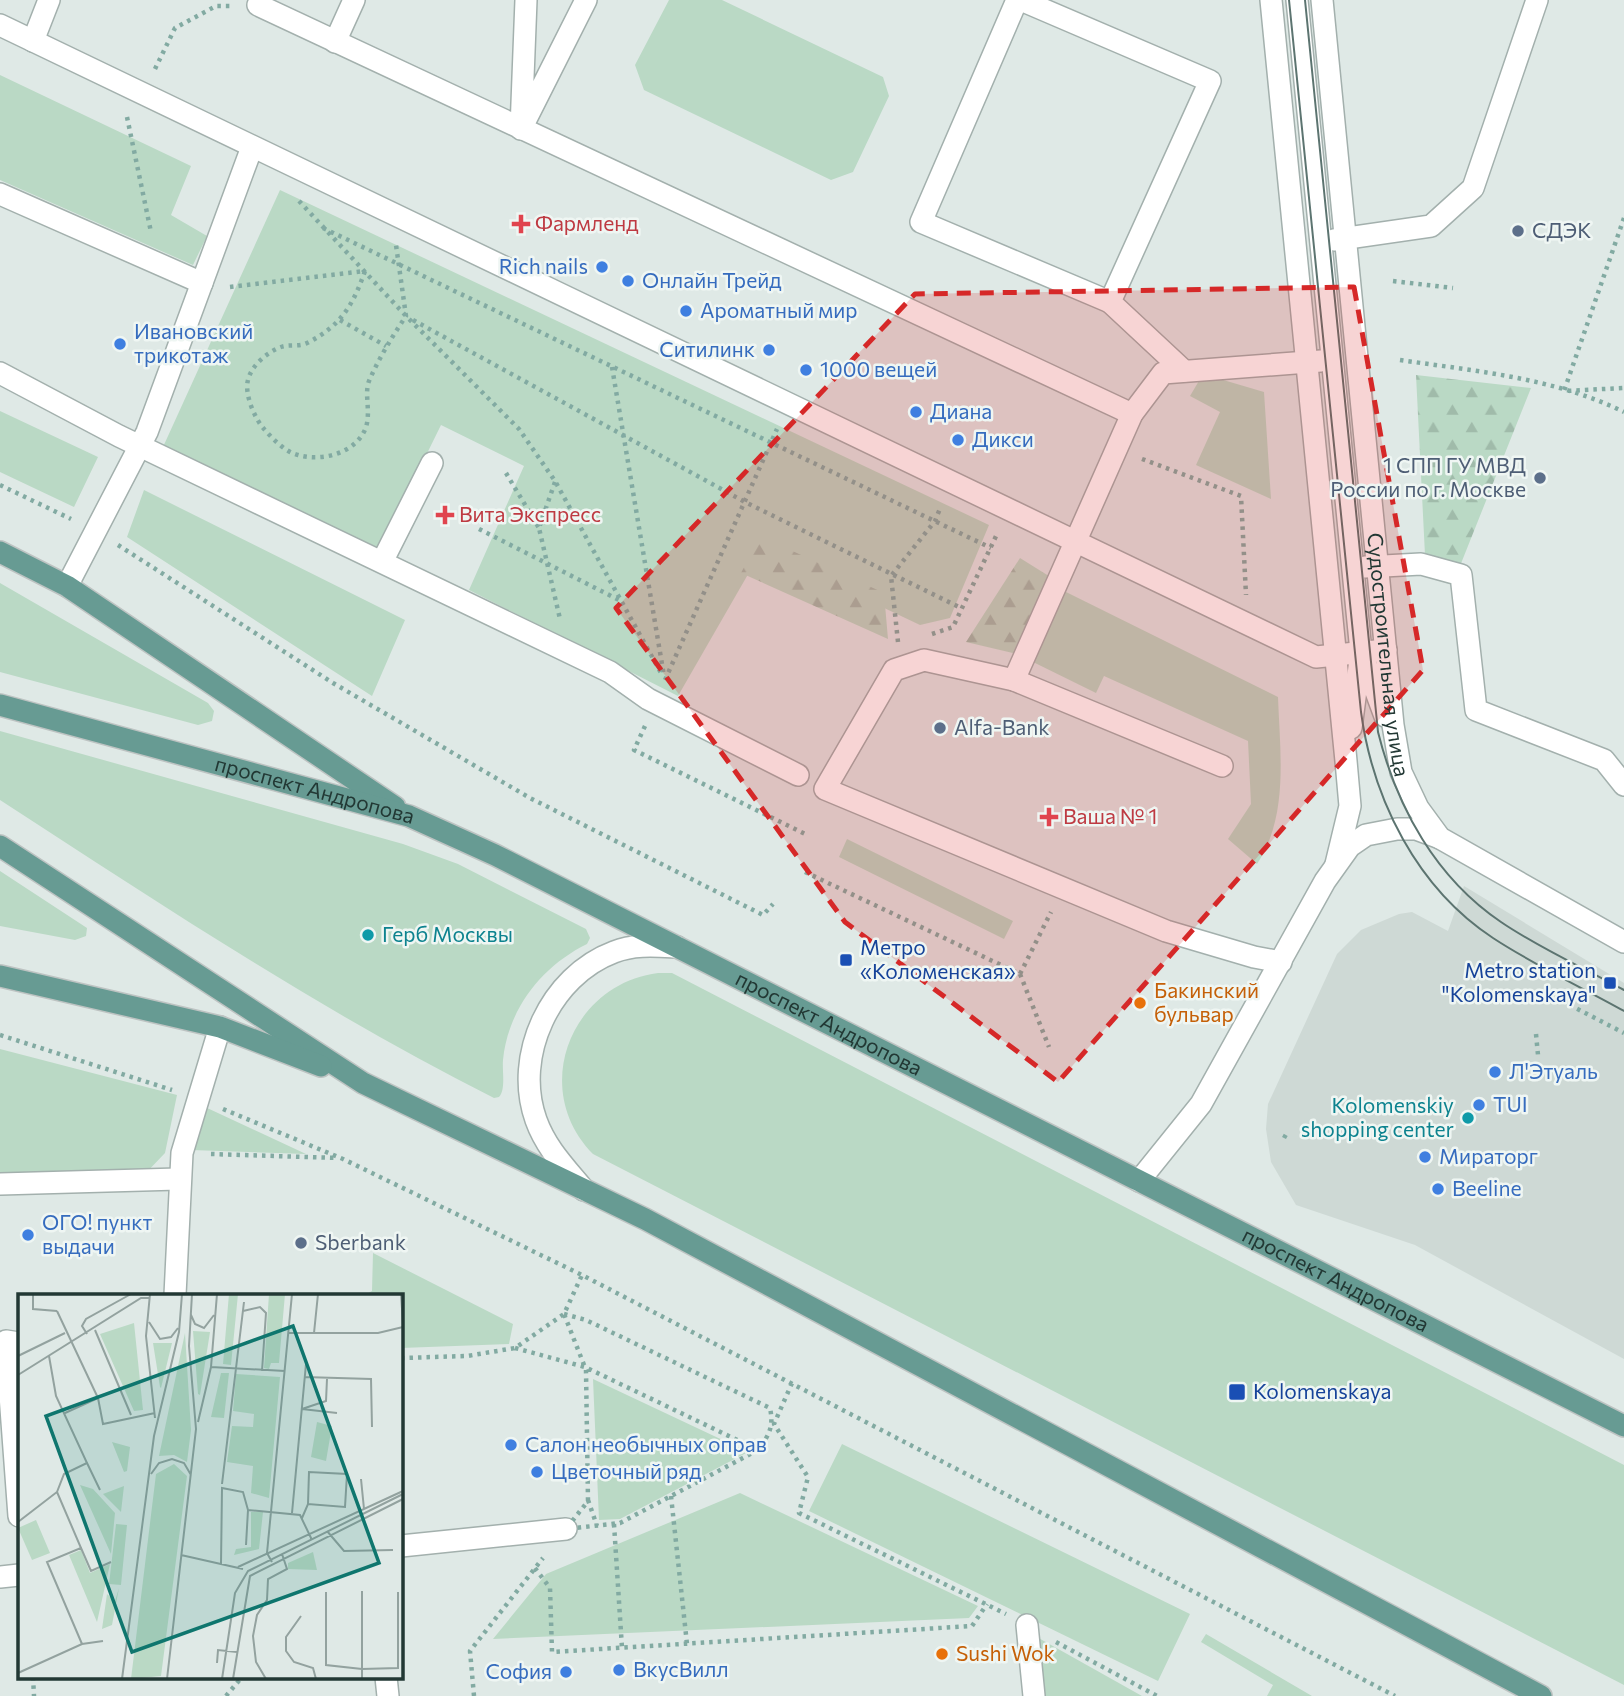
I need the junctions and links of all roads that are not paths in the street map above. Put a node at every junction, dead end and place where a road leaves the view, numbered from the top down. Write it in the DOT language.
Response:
graph roads {
  1 [pos="48,0"];
  2 [pos="354,0"];
  3 [pos="526,0"];
  4 [pos="586,0"];
  5 [pos="1019,0"];
  6 [pos="1271,0"];
  7 [pos="1297,0"];
  8 [pos="1322,0"];
  9 [pos="1537,0"];
  10 [pos="258,5"];
  11 [pos="0,25"];
  12 [pos="33,41"];
  13 [pos="335,42"];
  14 [pos="522,129"];
  15 [pos="251,147"];
  16 [pos="0,194"];
  17 [pos="1347,238"];
  18 [pos="1321,241"];
  19 [pos="1297,245"];
  20 [pos="202,283"];
  21 [pos="1110,302"];
  22 [pos="1357,354"];
  23 [pos="1332,359"];
  24 [pos="1307,362"];
  25 [pos="1184,371"];
  26 [pos="0,373"];
  27 [pos="1132,414"];
  28 [pos="140,446"];
  29 [pos="432,463"];
  30 [pos="1075,542"];
  31 [pos="0,552"];
  32 [pos="383,560"];
  33 [pos="1378,566"];
  34 [pos="1353,568"];
  35 [pos="1327,570"];
  36 [pos="67,586"];
  37 [pos="1387,650"];
  38 [pos="1361,652"];
  39 [pos="1336,655"];
  40 [pos="1014,680"];
  41 [pos="0,705"];
  42 [pos="1397,747"];
  43 [pos="1346,761"];
  44 [pos="1222,766"];
  45 [pos="798,775"];
  46 [pos="1624,785"];
  47 [pos="409,816"];
  48 [pos="1440,838"];
  49 [pos="0,846"];
  50 [pos="1336,864"];
  51 [pos="1624,942"];
  52 [pos="677,947"];
  53 [pos="1281,962"];
  54 [pos="0,976"];
  55 [pos="220,1027"];
  56 [pos="363,1083"];
  57 [pos="178,1179"];
  58 [pos="1139,1181"];
  59 [pos="0,1184"];
  60 [pos="584,1189"];
  61 [pos="175,1294"];
  62 [pos="8,1342"];
  63 [pos="1624,1426"];
  64 [pos="18,1500"];
  65 [pos="562,1534"];
  66 [pos="402,1546"];
  67 [pos="18,1575"];
  68 [pos="0,1577"];
  69 [pos="1027,1625"];
  70 [pos="386,1678"];
  71 [pos="388,1696"];
  72 [pos="1034,1696"];
  73 [pos="1541,1696"];
  1 -- 12 [label="street"];
  2 -- 13 [label="street"];
  3 -- 14 [label="street"];
  4 -- 14 [label="street"];
  5 -- 21 [label="street"];
  5 -- 21 [label="street"];
  6 -- 19 [label="street"];
  7 -- 18 [label="street"];
  8 -- 17 [label="street, Судостроительная улица"];
  9 -- 17 [label="street"];
  10 -- 13 [label="street"];
  11 -- 12 [label="street"];
  12 -- 15 [label="street"];
  13 -- 14 [label="street"];
  14 -- 27 [label="street"];
  15 -- 20 [label="street"];
  15 -- 30 [label="street"];
  16 -- 20 [label="street"];
  17 -- 18 [label="street"];
  17 -- 22 [label="street, Судостроительная улица"];
  18 -- 19 [label="street"];
  18 -- 23 [label="street"];
  19 -- 24 [label="street"];
  20 -- 28 [label="street"];
  21 -- 25 [label="street"];
  22 -- 23 [label="street"];
  22 -- 33 [label="street, Судостроительная улица"];
  23 -- 24 [label="street"];
  23 -- 34 [label="street"];
  24 -- 25 [label="street"];
  24 -- 35 [label="street"];
  25 -- 27 [label="street"];
  26 -- 28 [label="street"];
  27 -- 30 [label="street"];
  28 -- 32 [label="street"];
  28 -- 36 [label="street"];
  29 -- 32 [label="street"];
  30 -- 39 [label="street"];
  30 -- 40 [label="street"];
  31 -- 36 [label="main road"];
  32 -- 45 [label="street"];
  33 -- 34 [label="street"];
  33 -- 37 [label="street, Судостроительная улица"];
  33 -- 46 [label="street"];
  34 -- 35 [label="street"];
  34 -- 38 [label="street"];
  35 -- 39 [label="street"];
  36 -- 47 [label="main road"];
  37 -- 38 [label="street"];
  37 -- 42 [label="street, Судостроительная улица"];
  38 -- 39 [label="street"];
  38 -- 42 [label="street"];
  38 -- 43 [label="street"];
  39 -- 43 [label="street"];
  40 -- 44 [label="street"];
  40 -- 53 [label="street"];
  41 -- 47 [label="main road, проспект Андропова"];
  42 -- 48 [label="street, Судостроительная улица"];
  43 -- 50 [label="street"];
  47 -- 52 [label="main road, проспект Андропова"];
  48 -- 50 [label="street"];
  48 -- 51 [label="street, Судостроительная улица"];
  49 -- 56 [label="main road"];
  50 -- 53 [label="street"];
  52 -- 58 [label="main road, проспект Андропова"];
  52 -- 60 [label="street"];
  53 -- 58 [label="street"];
  54 -- 55 [label="main road"];
  55 -- 56 [label="main road"];
  55 -- 57 [label="street"];
  56 -- 60 [label="main road"];
  57 -- 59 [label="street"];
  57 -- 61 [label="street"];
  58 -- 63 [label="main road, проспект Андропова"];
  60 -- 73 [label="main road"];
  62 -- 64 [label="street"];
  65 -- 66 [label="street"];
  67 -- 68 [label="street"];
  69 -- 72 [label="street"];
  70 -- 71 [label="street"];
}
